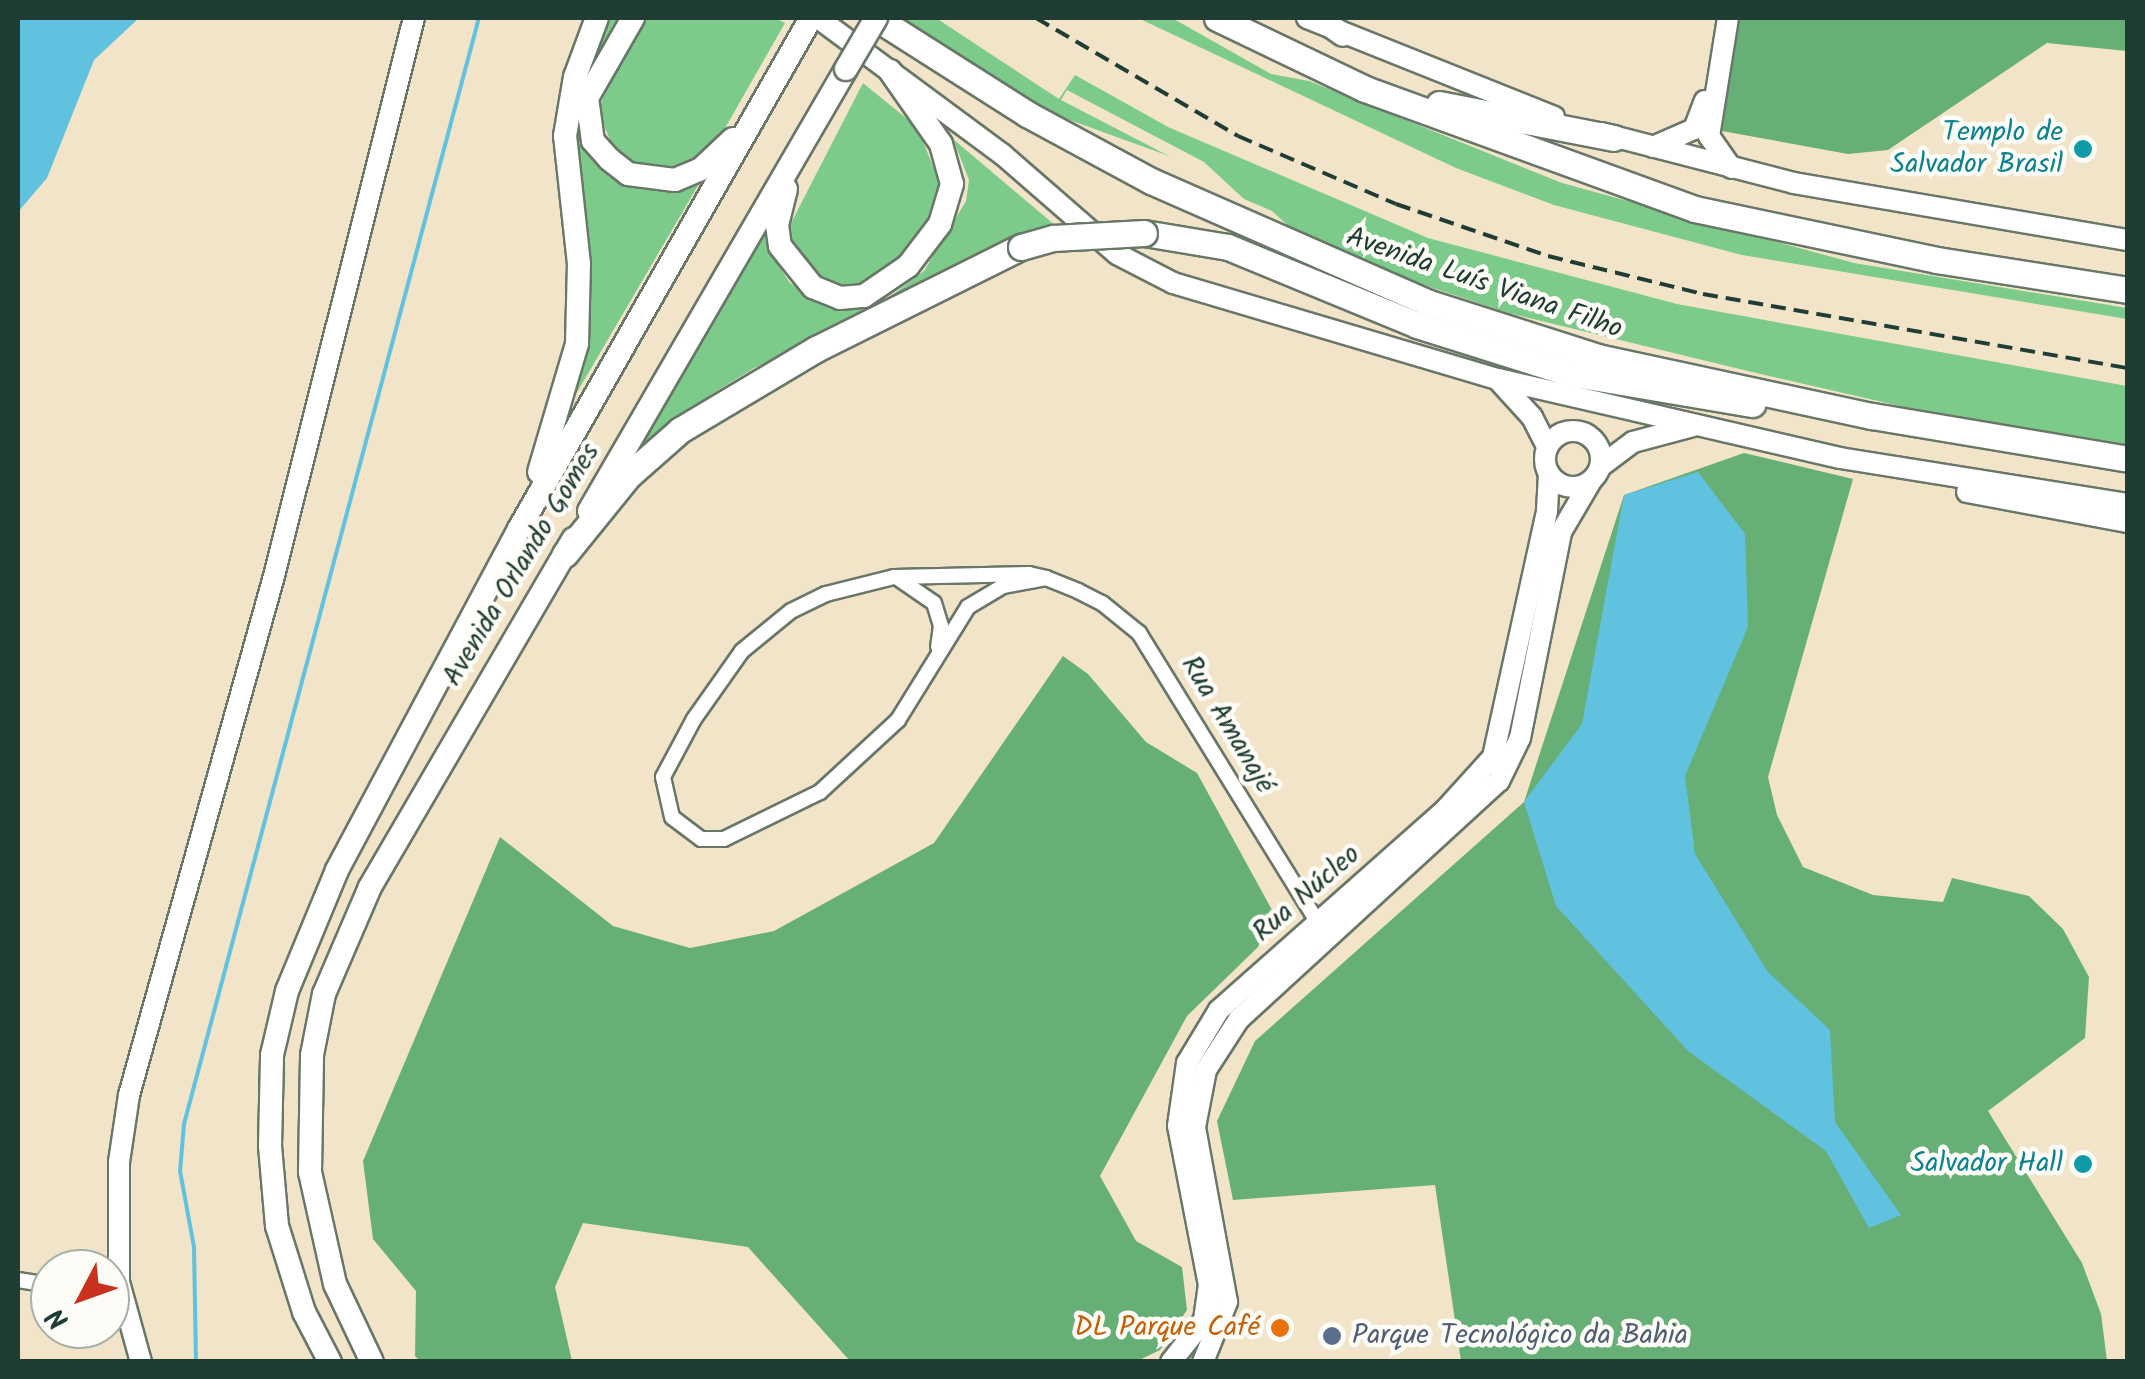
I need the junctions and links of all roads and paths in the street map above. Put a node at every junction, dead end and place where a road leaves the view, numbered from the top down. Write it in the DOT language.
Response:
graph roads {
  1 [pos="414,18"];
  2 [pos="598,18"];
  3 [pos="633,18"];
  4 [pos="876,18"];
  5 [pos="1217,18"];
  6 [pos="1307,18"];
  7 [pos="1319,18"];
  8 [pos="1717,18"];
  9 [pos="1728,18"];
  10 [pos="810,24"];
  11 [pos="1343,34"];
  12 [pos="890,70"];
  13 [pos="1366,89"];
  14 [pos="758,110"];
  15 [pos="809,132"];
  16 [pos="1614,138"];
  17 [pos="1652,148"];
  18 [pos="1733,169"];
  19 [pos="2128,240"];
  20 [pos="2128,290"];
  21 [pos="1498,379"];
  22 [pos="1872,416"];
  23 [pos="1720,427"];
  24 [pos="1547,447"];
  25 [pos="1840,458"];
  26 [pos="2128,459"];
  27 [pos="1596,473"];
  28 [pos="1549,474"];
  29 [pos="2128,504"];
  30 [pos="2128,522"];
  31 [pos="519,529"];
  32 [pos="565,554"];
  33 [pos="894,577"];
  34 [pos="1046,578"];
  35 [pos="931,670"];
  36 [pos="1322,929"];
  37 [pos="115,1249"];
  38 [pos="130,1329"];
  39 [pos="141,1362"];
  40 [pos="330,1362"];
  41 [pos="372,1362"];
  42 [pos="1171,1362"];
  43 [pos="1203,1362"];
  1 -- 37 [label="main road"];
  2 -- 31 [label="main road"];
  3 -- 14 [label="main road"];
  4 -- 15 [label="main road, Avenida Orlando Gomes, bridge"];
  4 -- 22 [label="highway, Avenida Luís Viana Filho"];
  5 -- 13 [label="highway"];
  6 -- 11 [label="main road"];
  7 -- 11 [label="main road"];
  8 -- 17 [label="main road"];
  9 -- 18 [label="main road"];
  10 -- 12 [label="main road"];
  10 -- 14 [label="main road, Avenida Orlando Gomes"];
  11 -- 16 [label="main road"];
  12 -- 15 [label="main road"];
  12 -- 21 [label="main road"];
  13 -- 16 [label="highway"];
  13 -- 20 [label="highway"];
  14 -- 31 [label="main road, Avenida Orlando Gomes"];
  15 -- 32 [label="main road, Avenida Orlando Gomes"];
  16 -- 17 [label="main road"];
  17 -- 18 [label="main road"];
  18 -- 19 [label="main road"];
  21 -- 23 [label="main road"];
  21 -- 24 [label="main road"];
  22 -- 26 [label="highway, Avenida Luís Viana Filho"];
  22 -- 32 [label="highway, bridge"];
  23 -- 25 [label="main road"];
  23 -- 27 [label="main road, Rua Núcleo"];
  24 -- 27 [label="main road"];
  24 -- 28 [label="main road"];
  25 -- 29 [label="main road"];
  25 -- 30 [label="main road"];
  27 -- 28 [label="main road"];
  27 -- 36 [label="main road, Rua Núcleo"];
  28 -- 36 [label="main road, Rua Núcleo"];
  31 -- 40 [label="main road, Avenida Orlando Gomes"];
  32 -- 41 [label="main road, Avenida Orlando Gomes"];
  33 -- 34 [label="street, Rua Amanajé"];
  33 -- 35 [label="street, Rua Amanajé"];
  33 -- 35 [label="street, Rua Amanajé"];
  34 -- 35 [label="street, Rua Amanajé"];
  34 -- 36 [label="street, Rua Amanajé"];
  36 -- 42 [label="main road, Rua Núcleo"];
  36 -- 43 [label="main road, Rua Núcleo"];
  38 -- 39 [label="main road"];
}
